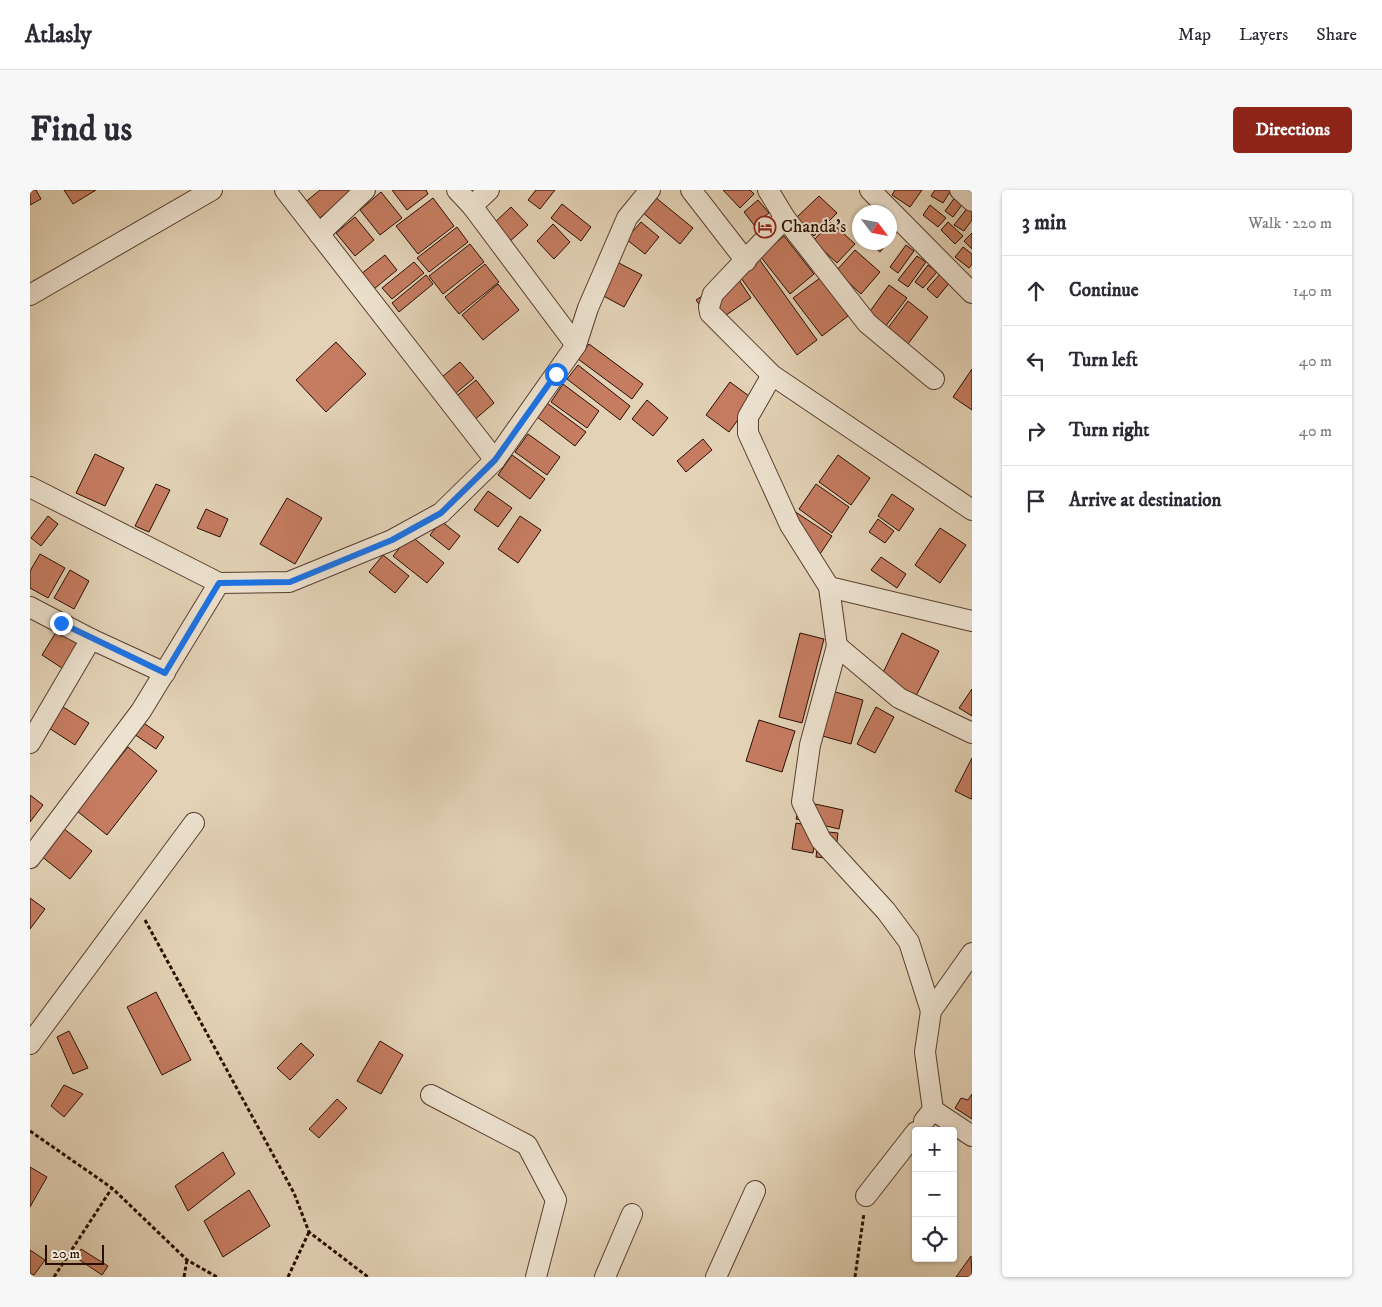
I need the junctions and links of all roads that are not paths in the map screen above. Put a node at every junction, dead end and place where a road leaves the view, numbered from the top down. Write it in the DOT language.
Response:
graph roads {
  1 [pos="212,190"];
  2 [pos="285,190"];
  3 [pos="365,190"];
  4 [pos="457,190"];
  5 [pos="489,190"];
  6 [pos="650,190"];
  7 [pos="691,190"];
  8 [pos="768,190"];
  9 [pos="870,190"];
  10 [pos="960,190"];
  11 [pos="972,201"];
  12 [pos="472,206"];
  13 [pos="785,218"];
  14 [pos="318,234"];
  15 [pos="746,260"];
  16 [pos="970,287"];
  17 [pos="30,295"];
  18 [pos="576,345"];
  19 [pos="772,375"];
  20 [pos="934,379"];
  21 [pos="495,460"];
  22 [pos="30,487"];
  23 [pos="972,510"];
  24 [pos="219,583"];
  25 [pos="829,587"];
  26 [pos="30,607"];
  27 [pos="972,621"];
  28 [pos="91,640"];
  29 [pos="837,646"];
  30 [pos="165,673"];
  31 [pos="972,732"];
  32 [pos="30,744"];
  33 [pos="194,823"];
  34 [pos="30,858"];
  35 [pos="972,953"];
  36 [pos="931,1011"];
  37 [pos="30,1044"];
  38 [pos="431,1095"];
  39 [pos="933,1110"];
  40 [pos="919,1127"];
  41 [pos="912,1136"];
  42 [pos="972,1136"];
  43 [pos="755,1191"];
  44 [pos="866,1196"];
  45 [pos="632,1214"];
  46 [pos="536,1277"];
  47 [pos="605,1277"];
  48 [pos="716,1277"];
  1 -- 17 [label="street"];
  2 -- 14 [label="street"];
  3 -- 14 [label="street"];
  4 -- 12 [label="street"];
  5 -- 12 [label="street"];
  6 -- 18 [label="street"];
  7 -- 15 [label="street"];
  8 -- 13 [label="street"];
  9 -- 16 [label="street"];
  10 -- 11 [label="street"];
  12 -- 18 [label="street"];
  13 -- 15 [label="street"];
  13 -- 20 [label="street"];
  14 -- 21 [label="street"];
  15 -- 19 [label="street"];
  18 -- 21 [label="street"];
  19 -- 23 [label="street"];
  19 -- 25 [label="street"];
  21 -- 24 [label="street"];
  22 -- 24 [label="street"];
  24 -- 30 [label="street"];
  25 -- 27 [label="street"];
  25 -- 29 [label="street"];
  26 -- 28 [label="street"];
  28 -- 30 [label="street"];
  28 -- 32 [label="street"];
  29 -- 31 [label="street"];
  29 -- 36 [label="street"];
  30 -- 34 [label="street"];
  33 -- 37 [label="street"];
  35 -- 36 [label="street"];
  36 -- 39 [label="street"];
  38 -- 46 [label="street"];
  39 -- 40 [label="street"];
  39 -- 42 [label="street"];
  41 -- 44 [label="street"];
  43 -- 48 [label="street"];
  45 -- 47 [label="street"];
}
